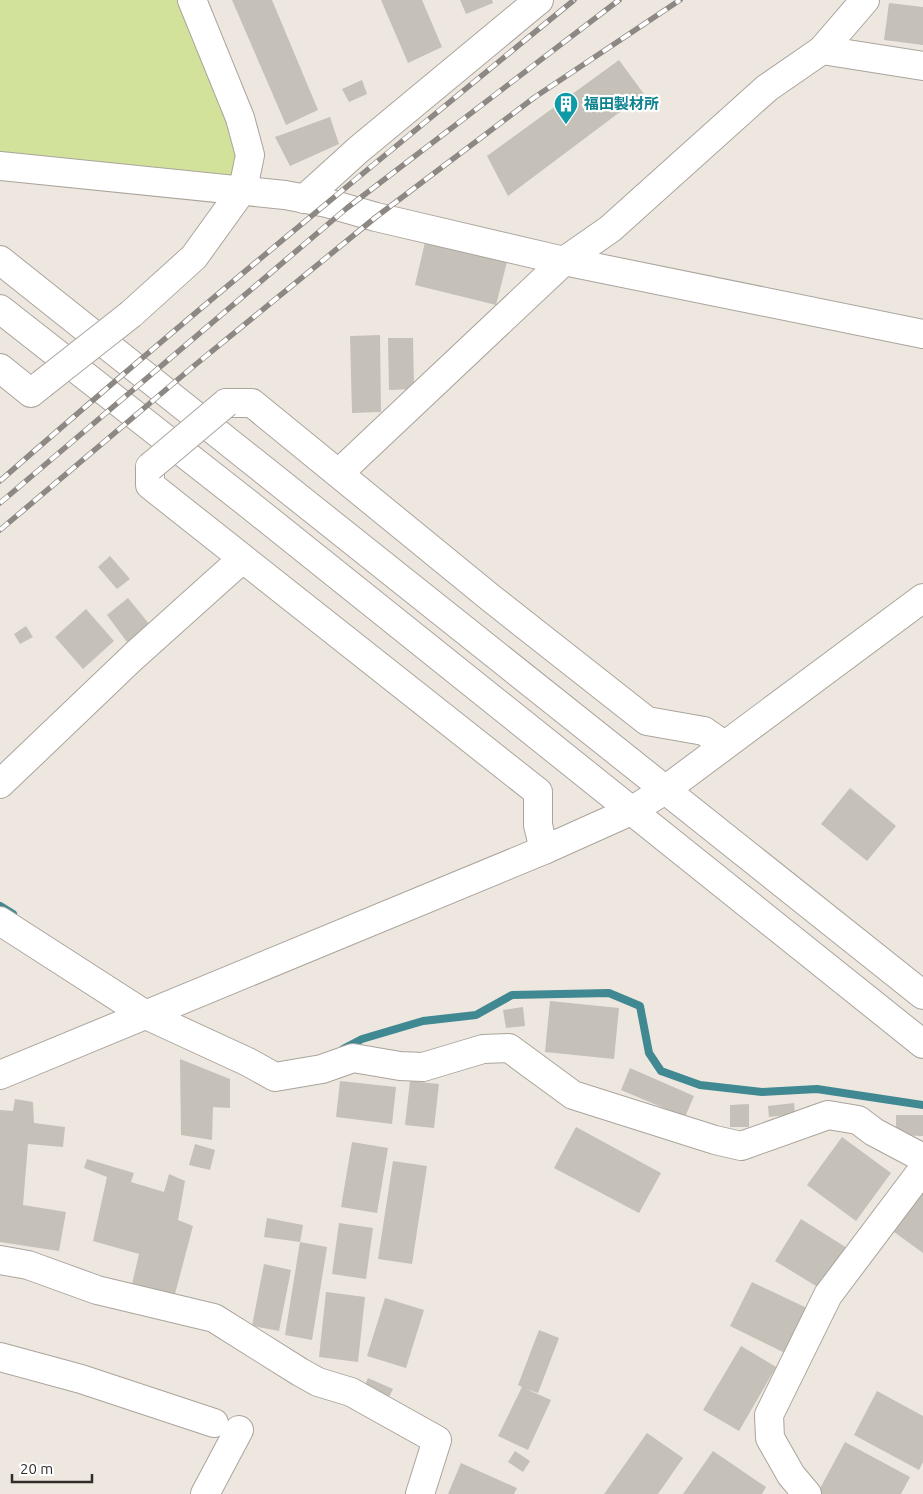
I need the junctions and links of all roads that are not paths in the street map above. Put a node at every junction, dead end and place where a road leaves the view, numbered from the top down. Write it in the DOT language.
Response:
graph roads {
  1 [pos="192,0"];
  2 [pos="539,0"];
  3 [pos="865,0"];
  4 [pos="822,50"];
  5 [pos="923,66"];
  6 [pos="0,166"];
  7 [pos="242,189"];
  8 [pos="304,199"];
  9 [pos="0,260"];
  10 [pos="564,261"];
  11 [pos="0,309"];
  12 [pos="923,334"];
  13 [pos="0,368"];
  14 [pos="339,472"];
  15 [pos="242,559"];
  16 [pos="923,598"];
  17 [pos="724,746"];
  18 [pos="0,784"];
  19 [pos="665,790"];
  20 [pos="631,811"];
  21 [pos="544,850"];
  22 [pos="0,921"];
  23 [pos="923,995"];
  24 [pos="146,1014"];
  25 [pos="923,1044"];
  26 [pos="0,1075"];
  27 [pos="923,1158"];
  28 [pos="923,1169"];
  29 [pos="0,1260"];
  30 [pos="0,1357"];
  31 [pos="205,1494"];
  32 [pos="420,1494"];
  33 [pos="807,1494"];
  1 -- 7 [label="street"];
  2 -- 8 [label="street"];
  3 -- 4 [label="street"];
  4 -- 5 [label="street"];
  4 -- 10 [label="street"];
  6 -- 7 [label="street"];
  7 -- 8 [label="street"];
  7 -- 13 [label="street, bridge"];
  8 -- 10 [label="street"];
  9 -- 19 [label="street"];
  10 -- 12 [label="street"];
  10 -- 14 [label="street"];
  11 -- 20 [label="street"];
  14 -- 15 [label="street, bridge"];
  14 -- 17 [label="street"];
  15 -- 18 [label="street"];
  15 -- 21 [label="street"];
  16 -- 17 [label="street"];
  17 -- 19 [label="street"];
  19 -- 20 [label="street"];
  19 -- 23 [label="street"];
  20 -- 21 [label="street"];
  20 -- 25 [label="street"];
  21 -- 24 [label="street"];
  22 -- 24 [label="street"];
  24 -- 26 [label="street"];
  24 -- 27 [label="street"];
  28 -- 33 [label="street"];
  29 -- 32 [label="street"];
  30 -- 31 [label="street"];
}
